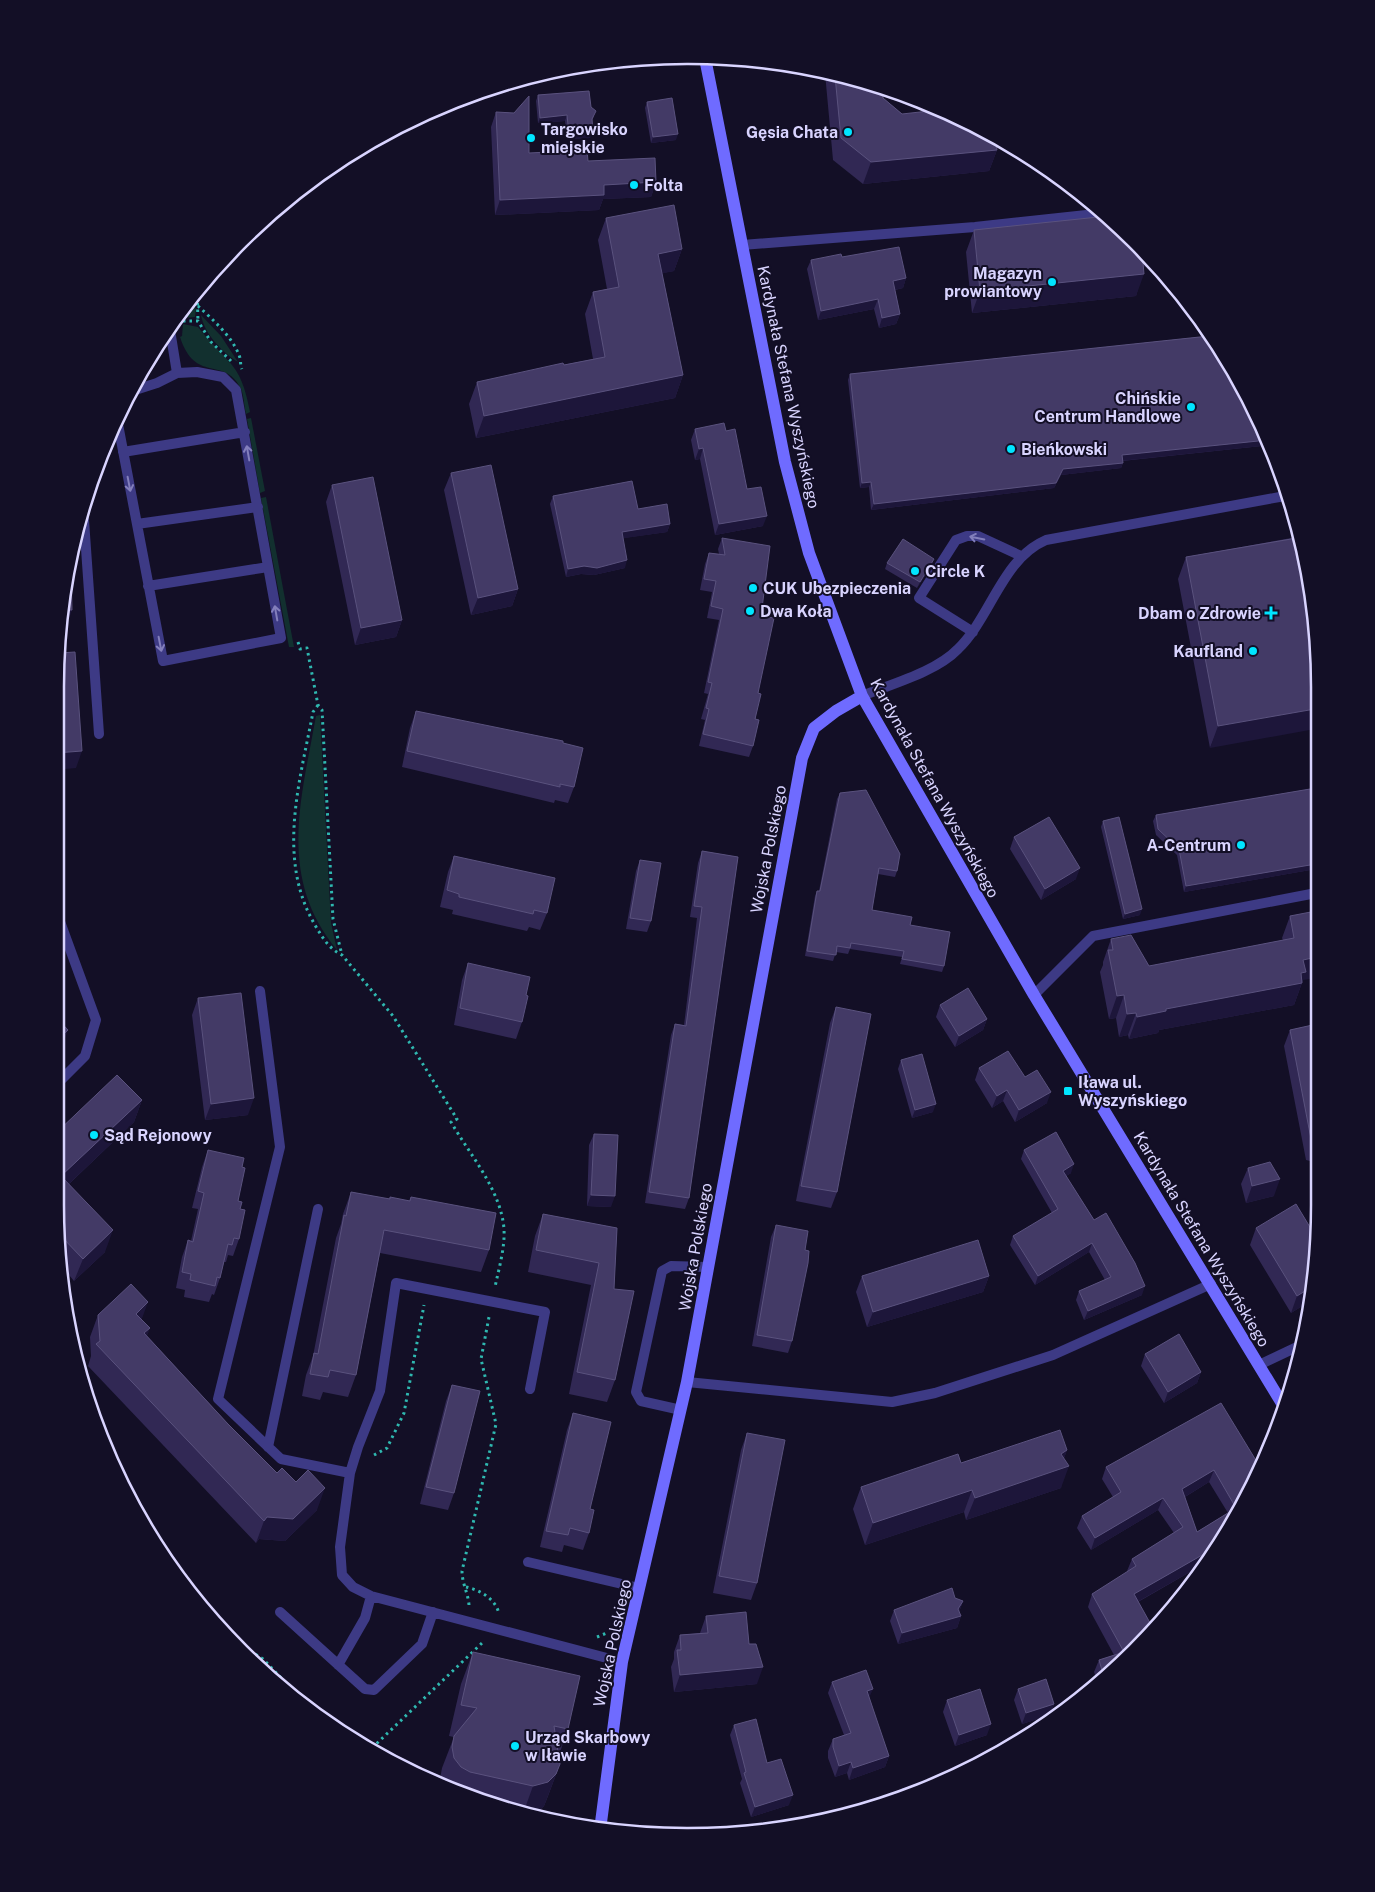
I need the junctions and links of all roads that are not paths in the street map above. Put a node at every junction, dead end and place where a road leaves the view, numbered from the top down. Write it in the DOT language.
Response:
graph roads {
  1 [pos="706,64"];
  2 [pos="1092,213"];
  3 [pos="742,245"];
  4 [pos="171,338"];
  5 [pos="176,373"];
  6 [pos="141,388"];
  7 [pos="119,431"];
  8 [pos="245,432"];
  9 [pos="123,452"];
  10 [pos="1281,497"];
  11 [pos="258,507"];
  12 [pos="137,524"];
  13 [pos="85,528"];
  14 [pos="1021,556"];
  15 [pos="268,567"];
  16 [pos="148,586"];
  17 [pos="973,632"];
  18 [pos="862,696"];
  19 [pos="99,734"];
  20 [pos="1311,894"];
  21 [pos="64,933"];
  22 [pos="260,991"];
  23 [pos="1034,994"];
  24 [pos="64,1077"];
  25 [pos="318,1209"];
  26 [pos="708,1267"];
  27 [pos="1211,1284"];
  28 [pos="1294,1348"];
  29 [pos="1259,1365"];
  30 [pos="687,1382"];
  31 [pos="530,1389"];
  32 [pos="1280,1399"];
  33 [pos="681,1410"];
  34 [pos="268,1447"];
  35 [pos="350,1473"];
  36 [pos="528,1562"];
  37 [pos="639,1588"];
  38 [pos="371,1596"];
  39 [pos="280,1612"];
  40 [pos="433,1612"];
  41 [pos="622,1662"];
  42 [pos="338,1665"];
  43 [pos="601,1822"];
  1 -- 3 [label="street, Kardynała Stefana Wyszyńskiego"];
  2 -- 3 [label="lane"];
  3 -- 18 [label="street, Kardynała Stefana Wyszyńskiego"];
  4 -- 5 [label="lane"];
  5 -- 6 [label="lane"];
  5 -- 8 [label="lane"];
  7 -- 9 [label="lane"];
  8 -- 9 [label="lane"];
  11 -- 8 [label="lane, one-way"];
  9 -- 12 [label="lane, one-way"];
  10 -- 14 [label="lane"];
  11 -- 12 [label="lane"];
  11 -- 15 [label="lane"];
  12 -- 16 [label="lane"];
  13 -- 19 [label="lane"];
  14 -- 17 [label="lane"];
  14 -- 17 [label="lane, one-way"];
  15 -- 16 [label="lane"];
  16 -- 15 [label="lane, one-way"];
  17 -- 18 [label="lane"];
  18 -- 23 [label="street, Kardynała Stefana Wyszyńskiego"];
  18 -- 26 [label="street, Wojska Polskiego"];
  20 -- 23 [label="lane"];
  21 -- 24 [label="lane"];
  22 -- 34 [label="lane"];
  23 -- 27 [label="street, Kardynała Stefana Wyszyńskiego"];
  25 -- 34 [label="lane"];
  26 -- 30 [label="street, Wojska Polskiego"];
  26 -- 33 [label="lane"];
  27 -- 29 [label="street, Kardynała Stefana Wyszyńskiego"];
  27 -- 30 [label="lane"];
  28 -- 29 [label="lane"];
  29 -- 32 [label="street, Kardynała Stefana Wyszyńskiego"];
  30 -- 33 [label="street, Wojska Polskiego"];
  31 -- 35 [label="lane"];
  33 -- 37 [label="street, Wojska Polskiego"];
  34 -- 35 [label="lane"];
  35 -- 38 [label="lane"];
  36 -- 37 [label="lane"];
  37 -- 41 [label="street, Wojska Polskiego"];
  38 -- 40 [label="lane"];
  38 -- 42 [label="lane"];
  39 -- 42 [label="lane"];
  40 -- 41 [label="lane"];
  40 -- 42 [label="lane"];
  41 -- 43 [label="street, Wojska Polskiego"];
}
